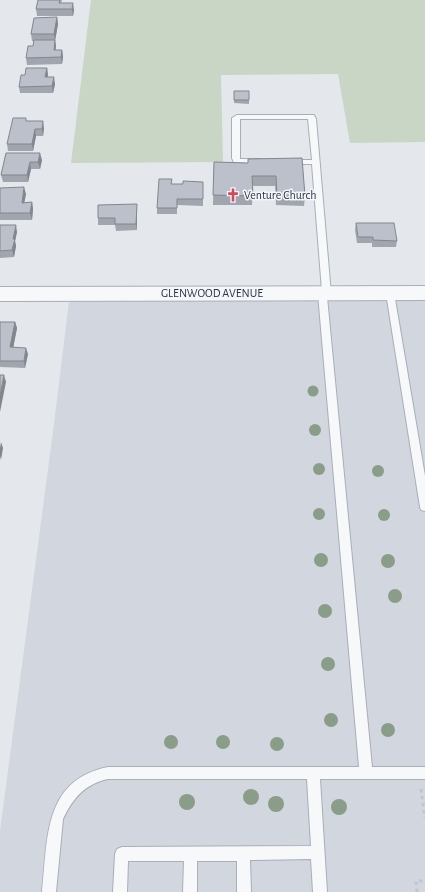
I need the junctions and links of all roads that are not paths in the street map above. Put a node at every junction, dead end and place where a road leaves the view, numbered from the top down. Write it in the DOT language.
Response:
graph roads {
  1 [pos="315,162"];
  2 [pos="390,293"];
  3 [pos="425,293"];
  4 [pos="0,294"];
  5 [pos="324,294"];
  6 [pos="425,506"];
  7 [pos="425,773"];
  8 [pos="313,774"];
  9 [pos="366,774"];
  10 [pos="318,852"];
  11 [pos="191,854"];
  12 [pos="243,854"];
  13 [pos="49,892"];
  14 [pos="120,892"];
  15 [pos="190,892"];
  16 [pos="244,892"];
  17 [pos="320,892"];
  1 -- 1 [label="lane"];
  1 -- 5 [label="lane"];
  2 -- 3 [label="street, GLENWOOD AVENUE"];
  2 -- 5 [label="street, GLENWOOD AVENUE"];
  2 -- 6 [label="lane"];
  4 -- 5 [label="street, GLENWOOD AVENUE"];
  5 -- 9 [label="lane"];
  7 -- 9 [label="lane"];
  8 -- 9 [label="lane"];
  8 -- 10 [label="lane"];
  8 -- 13 [label="lane"];
  10 -- 12 [label="lane"];
  10 -- 17 [label="lane"];
  11 -- 12 [label="lane"];
  11 -- 14 [label="lane"];
  11 -- 15 [label="lane"];
  12 -- 16 [label="lane"];
}
